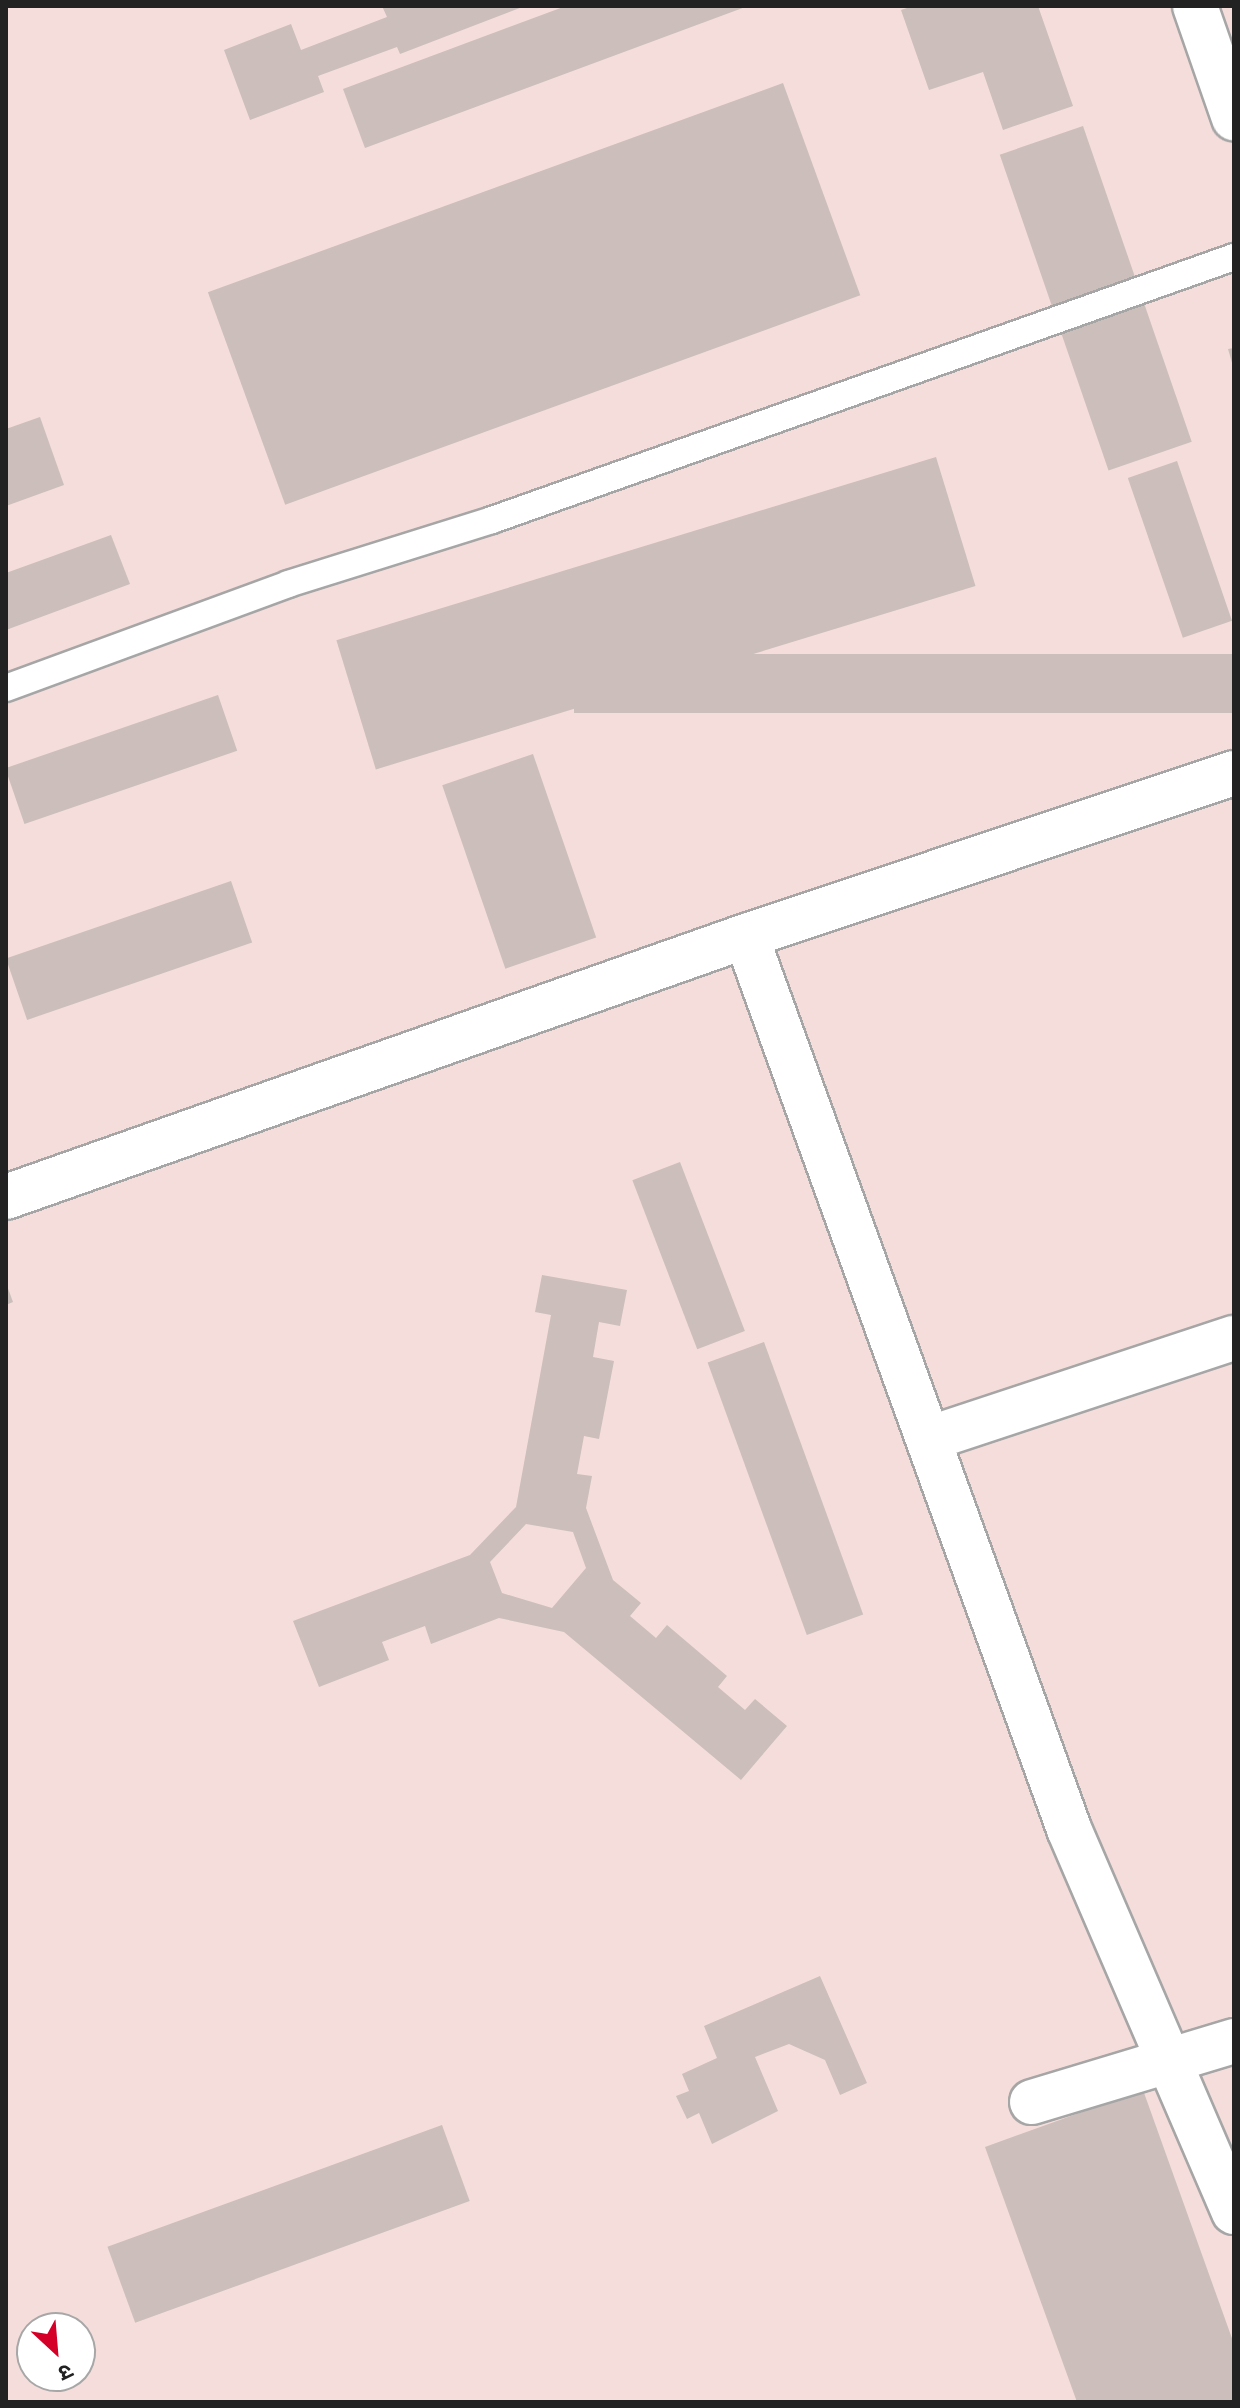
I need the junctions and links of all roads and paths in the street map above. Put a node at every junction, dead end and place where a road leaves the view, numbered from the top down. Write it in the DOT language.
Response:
graph roads {
  1 [pos="1195,6"];
  2 [pos="1234,118"];
  3 [pos="1234,257"];
  4 [pos="6,688"];
  5 [pos="1234,773"];
  6 [pos="746,936"];
  7 [pos="6,1197"];
  8 [pos="1234,1338"];
  9 [pos="931,1438"];
  10 [pos="1234,2041"];
  11 [pos="1172,2063"];
  12 [pos="1032,2102"];
  13 [pos="1234,2212"];
  1 -- 2 [label="street"];
  3 -- 4 [label="lane"];
  5 -- 6 [label="street"];
  6 -- 7 [label="street"];
  6 -- 9 [label="street"];
  8 -- 9 [label="street"];
  9 -- 11 [label="street"];
  10 -- 11 [label="street"];
  11 -- 12 [label="street"];
  11 -- 13 [label="street"];
}
